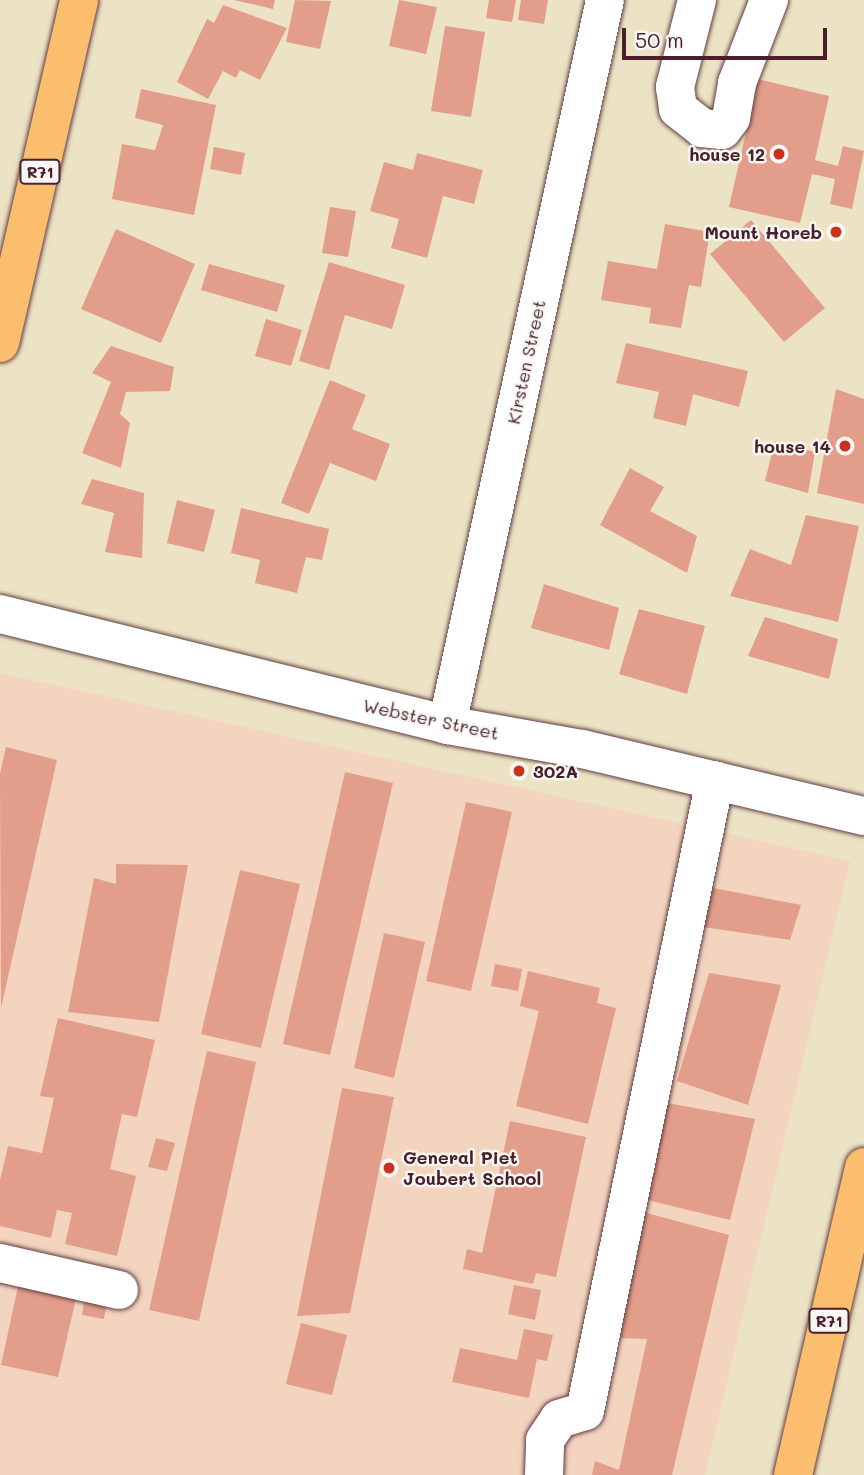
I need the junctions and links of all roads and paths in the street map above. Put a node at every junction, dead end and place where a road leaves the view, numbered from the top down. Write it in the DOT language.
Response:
graph roads {
  1 [pos="79,0"];
  2 [pos="605,0"];
  3 [pos="697,0"];
  4 [pos="769,0"];
  5 [pos="0,343"];
  6 [pos="0,614"];
  7 [pos="447,725"];
  8 [pos="715,780"];
  9 [pos="864,816"];
  10 [pos="864,1167"];
  11 [pos="0,1263"];
  12 [pos="119,1290"];
  13 [pos="544,1475"];
  14 [pos="793,1475"];
  1 -- 5 [label="main road, R71"];
  2 -- 7 [label="street, Kirsten Street"];
  3 -- 4 [label="street"];
  6 -- 7 [label="street, Webster Street"];
  7 -- 8 [label="street, Webster Street"];
  8 -- 9 [label="street, Webster Street"];
  8 -- 13 [label="street"];
  10 -- 14 [label="main road, R71"];
  11 -- 12 [label="street"];
}
